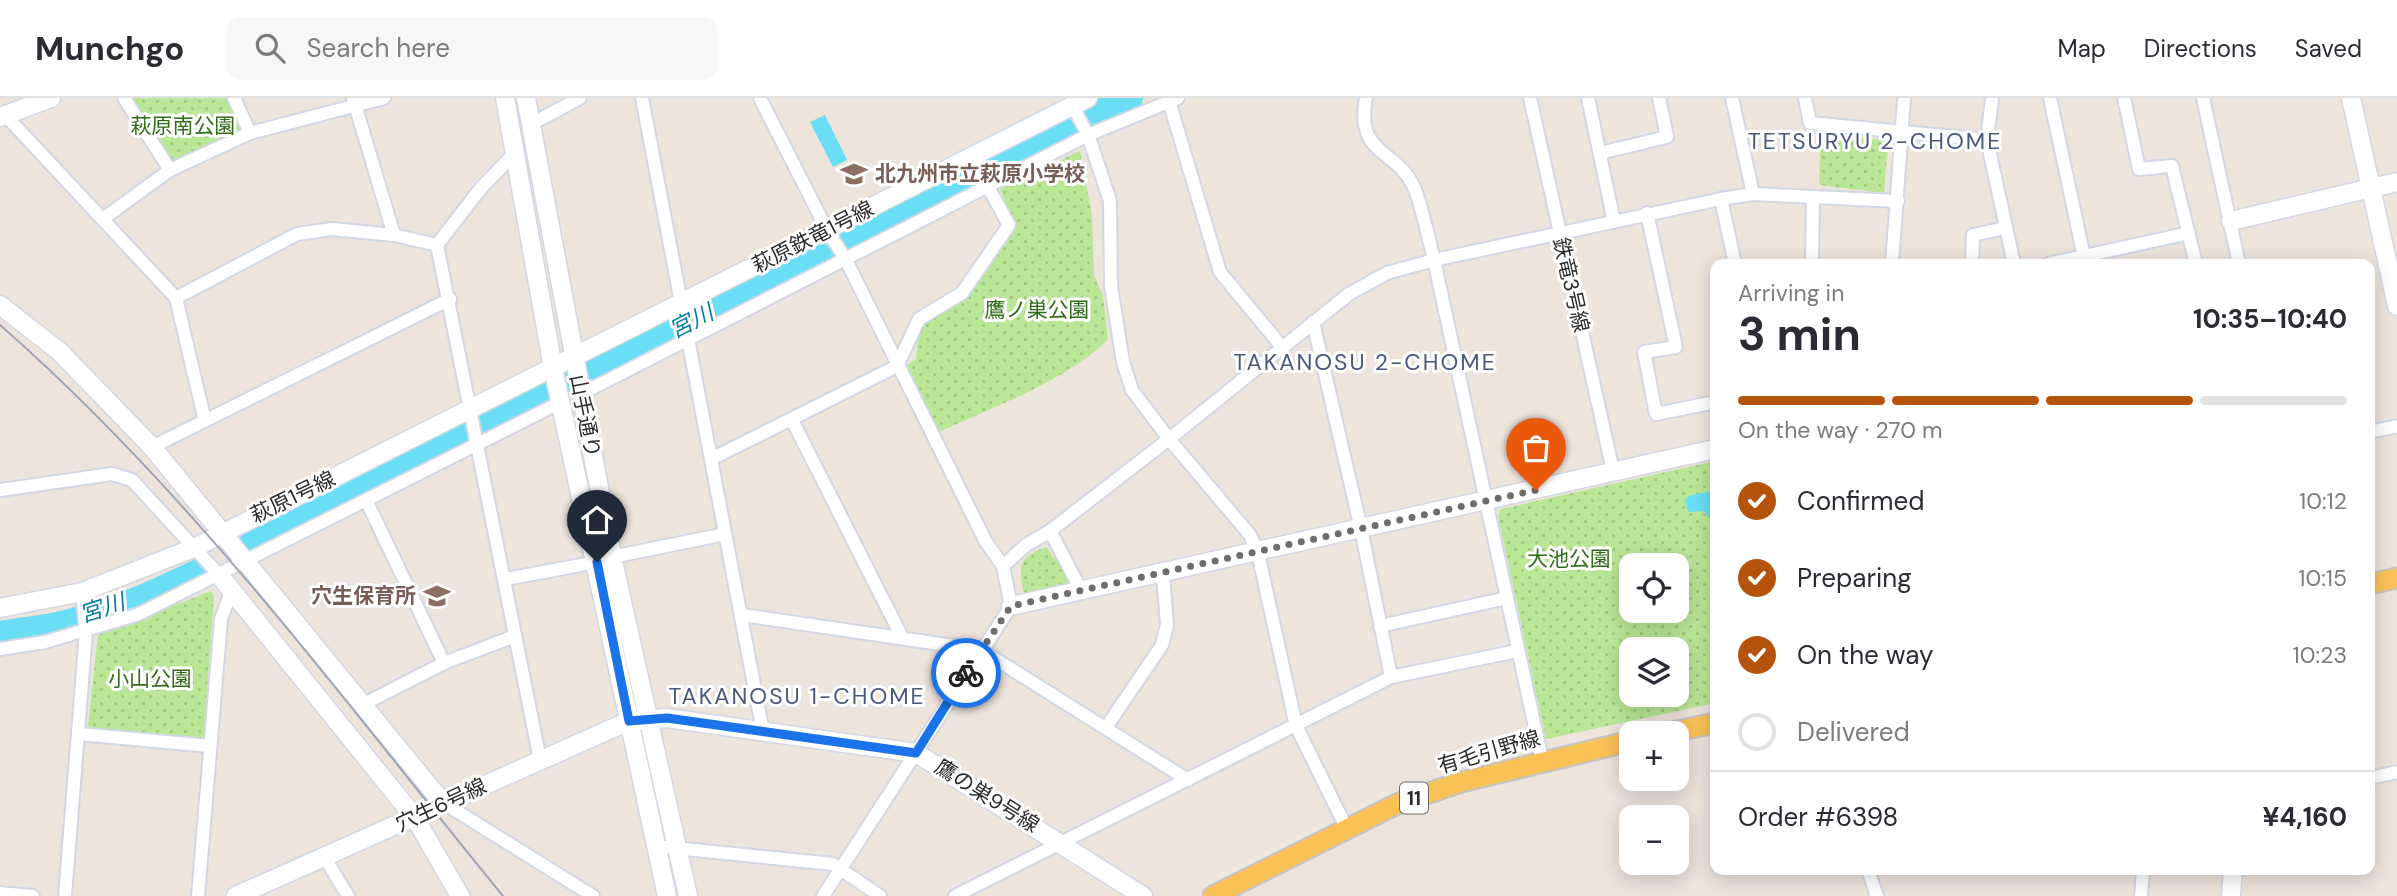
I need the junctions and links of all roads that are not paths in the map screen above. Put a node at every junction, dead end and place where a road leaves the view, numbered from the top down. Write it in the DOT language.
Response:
graph roads {
  1 [pos="51,98"];
  2 [pos="124,98"];
  3 [pos="234,98"];
  4 [pos="384,98"];
  5 [pos="505,98"];
  6 [pos="526,98"];
  7 [pos="580,98"];
  8 [pos="642,98"];
  9 [pos="760,98"];
  10 [pos="1366,98"];
  11 [pos="1530,98"];
  12 [pos="1588,98"];
  13 [pos="1659,98"];
  14 [pos="1732,98"];
  15 [pos="1805,98"];
  16 [pos="1904,98"];
  17 [pos="1992,98"];
  18 [pos="2050,98"];
  19 [pos="2124,98"];
  20 [pos="2203,98"];
  21 [pos="2351,98"];
  22 [pos="1174,100"];
  23 [pos="355,102"];
  24 [pos="1082,116"];
  25 [pos="4,117"];
  26 [pos="531,124"];
  27 [pos="1903,130"];
  28 [pos="250,133"];
  29 [pos="1987,141"];
  30 [pos="515,153"];
  31 [pos="1600,153"];
  32 [pos="170,170"];
  33 [pos="2397,182"];
  34 [pos="988,187"];
  35 [pos="2371,187"];
  36 [pos="1753,194"];
  37 [pos="1813,197"];
  38 [pos="1721,199"];
  39 [pos="1898,201"];
  40 [pos="1647,213"];
  41 [pos="104,218"];
  42 [pos="2231,220"];
  43 [pos="1614,222"];
  44 [pos="2005,228"];
  45 [pos="830,233"];
  46 [pos="1560,233"];
  47 [pos="2189,233"];
  48 [pos="394,235"];
  49 [pos="437,245"];
  50 [pos="2084,257"];
  51 [pos="845,258"];
  52 [pos="1734,259"];
  53 [pos="1812,259"];
  54 [pos="1892,259"];
  55 [pos="1972,259"];
  56 [pos="2013,259"];
  57 [pos="2074,259"];
  58 [pos="2195,259"];
  59 [pos="2238,259"];
  60 [pos="1434,260"];
  61 [pos="176,298"];
  62 [pos="450,299"];
  63 [pos="0,305"];
  64 [pos="2397,306"];
  65 [pos="682,310"];
  66 [pos="1313,322"];
  67 [pos="687,336"];
  68 [pos="1282,346"];
  69 [pos="575,361"];
  70 [pos="897,366"];
  71 [pos="554,371"];
  72 [pos="580,391"];
  73 [pos="561,400"];
  74 [pos="1710,403"];
  75 [pos="471,413"];
  76 [pos="792,420"];
  77 [pos="205,421"];
  78 [pos="2397,426"];
  79 [pos="2375,431"];
  80 [pos="1169,439"];
  81 [pos="478,442"];
  82 [pos="152,447"];
  83 [pos="1710,450"];
  84 [pos="711,459"];
  85 [pos="1612,471"];
  86 [pos="0,490"];
  87 [pos="1486,501"];
  88 [pos="367,502"];
  89 [pos="1361,529"];
  90 [pos="1050,531"];
  91 [pos="224,532"];
  92 [pos="725,534"];
  93 [pos="196,547"];
  94 [pos="1258,553"];
  95 [pos="605,560"];
  96 [pos="248,561"];
  97 [pos="1003,566"];
  98 [pos="1163,575"];
  99 [pos="220,576"];
  100 [pos="2397,578"];
  101 [pos="506,579"];
  102 [pos="2375,583"];
  103 [pos="1082,590"];
  104 [pos="82,592"];
  105 [pos="233,593"];
  106 [pos="1507,598"];
  107 [pos="1011,606"];
  108 [pos="0,608"];
  109 [pos="742,615"];
  110 [pos="1380,626"];
  111 [pos="86,632"];
  112 [pos="515,636"];
  113 [pos="902,637"];
  114 [pos="0,649"];
  115 [pos="981,650"];
  116 [pos="1517,651"];
  117 [pos="444,663"];
  118 [pos="1391,677"];
  119 [pos="362,705"];
  120 [pos="648,718"];
  121 [pos="629,721"];
  122 [pos="1710,724"];
  123 [pos="1107,726"];
  124 [pos="1296,726"];
  125 [pos="1689,729"];
  126 [pos="763,732"];
  127 [pos="79,734"];
  128 [pos="1619,744"];
  129 [pos="210,747"];
  130 [pos="916,753"];
  131 [pos="540,760"];
  132 [pos="1542,760"];
  133 [pos="2397,772"];
  134 [pos="2375,777"];
  135 [pos="1188,780"];
  136 [pos="442,802"];
  137 [pos="415,818"];
  138 [pos="1347,829"];
  139 [pos="1061,842"];
  140 [pos="654,846"];
  141 [pos="676,846"];
  142 [pos="325,858"];
  143 [pos="839,869"];
  144 [pos="1870,875"];
  145 [pos="2143,875"];
  146 [pos="2233,875"];
  147 [pos="0,893"];
  148 [pos="33,896"];
  149 [pos="65,896"];
  150 [pos="198,896"];
  151 [pos="236,896"];
  152 [pos="348,896"];
  153 [pos="460,896"];
  154 [pos="593,896"];
  155 [pos="667,896"];
  156 [pos="688,896"];
  157 [pos="823,896"];
  158 [pos="880,896"];
  159 [pos="955,896"];
  160 [pos="1143,896"];
  161 [pos="1213,896"];
  162 [pos="1877,896"];
  163 [pos="2141,896"];
  164 [pos="2231,896"];
  1 -- 25 [label="street"];
  2 -- 32 [label="street"];
  3 -- 28 [label="street"];
  4 -- 23 [label="street"];
  5 -- 30 [label="street, 山手通り"];
  6 -- 26 [label="street, 山手通り"];
  7 -- 26 [label="street"];
  8 -- 65 [label="street"];
  9 -- 45 [label="street"];
  10 -- 60 [label="street"];
  11 -- 46 [label="street, 鉄竜3号線"];
  12 -- 31 [label="street"];
  13 -- 31 [label="street"];
  14 -- 36 [label="street"];
  15 -- 27 [label="street"];
  16 -- 27 [label="street"];
  17 -- 29 [label="street"];
  18 -- 50 [label="street"];
  19 -- 47 [label="street"];
  20 -- 42 [label="street"];
  21 -- 35 [label="street"];
  22 -- 24 [label="street"];
  22 -- 68 [label="street"];
  23 -- 28 [label="street"];
  23 -- 48 [label="street"];
  24 -- 34 [label="street"];
  24 -- 45 [label="street, 萩原鉄竜1号線"];
  24 -- 80 [label="street"];
  25 -- 41 [label="street"];
  26 -- 69 [label="street, 山手通り"];
  27 -- 29 [label="street"];
  27 -- 39 [label="street"];
  28 -- 32 [label="street"];
  29 -- 44 [label="street"];
  30 -- 49 [label="street"];
  30 -- 71 [label="street, 山手通り"];
  31 -- 43 [label="street"];
  32 -- 41 [label="street"];
  33 -- 35 [label="street"];
  34 -- 51 [label="street"];
  34 -- 70 [label="street"];
  35 -- 42 [label="street"];
  35 -- 64 [label="street"];
  36 -- 37 [label="street"];
  36 -- 38 [label="street"];
  37 -- 39 [label="street"];
  37 -- 53 [label="street"];
  38 -- 40 [label="street"];
  38 -- 52 [label="street"];
  39 -- 54 [label="street"];
  40 -- 43 [label="street"];
  40 -- 74 [label="street"];
  41 -- 61 [label="street"];
  42 -- 59 [label="street"];
  43 -- 46 [label="street"];
  44 -- 55 [label="street"];
  44 -- 56 [label="street"];
  45 -- 51 [label="street"];
  45 -- 65 [label="street, 萩原鉄竜1号線"];
  46 -- 60 [label="street"];
  46 -- 85 [label="street, 鉄竜3号線"];
  47 -- 50 [label="street"];
  47 -- 58 [label="street"];
  48 -- 49 [label="street"];
  48 -- 61 [label="street"];
  49 -- 62 [label="street"];
  50 -- 57 [label="street"];
  51 -- 67 [label="street"];
  51 -- 70 [label="street"];
  60 -- 66 [label="street"];
  60 -- 87 [label="street"];
  61 -- 77 [label="street"];
  62 -- 75 [label="street"];
  62 -- 77 [label="street"];
  63 -- 82 [label="street"];
  65 -- 67 [label="street"];
  65 -- 69 [label="street, 萩原鉄竜1号線"];
  66 -- 68 [label="street"];
  66 -- 89 [label="street"];
  67 -- 72 [label="street"];
  67 -- 84 [label="street"];
  68 -- 80 [label="street"];
  69 -- 71 [label="street, 萩原1号線"];
  69 -- 72 [label="street, 山手通り"];
  70 -- 76 [label="street"];
  70 -- 97 [label="street"];
  71 -- 73 [label="street, 山手通り"];
  71 -- 75 [label="street, 萩原1号線"];
  72 -- 95 [label="street, 山手通り"];
  73 -- 81 [label="street"];
  73 -- 95 [label="street, 山手通り"];
  75 -- 81 [label="street"];
  75 -- 91 [label="street, 萩原1号線"];
  76 -- 84 [label="street"];
  76 -- 113 [label="street"];
  77 -- 82 [label="street"];
  78 -- 79 [label="street"];
  80 -- 90 [label="street"];
  80 -- 94 [label="street"];
  81 -- 88 [label="street"];
  81 -- 101 [label="street"];
  82 -- 91 [label="street"];
  83 -- 85 [label="street"];
  84 -- 92 [label="street"];
  85 -- 87 [label="street"];
  86 -- 93 [label="street"];
  87 -- 89 [label="street"];
  87 -- 106 [label="street"];
  88 -- 96 [label="street"];
  88 -- 117 [label="street"];
  89 -- 94 [label="street"];
  89 -- 110 [label="street"];
  90 -- 97 [label="street"];
  90 -- 103 [label="street"];
  91 -- 93 [label="street, 萩原1号線"];
  91 -- 96 [label="street"];
  92 -- 95 [label="street"];
  92 -- 109 [label="street"];
  93 -- 99 [label="street"];
  93 -- 104 [label="street, 萩原1号線"];
  94 -- 98 [label="street"];
  94 -- 124 [label="street"];
  95 -- 101 [label="street"];
  95 -- 120 [label="street, 山手通り"];
  95 -- 121 [label="street, 山手通り"];
  96 -- 99 [label="street"];
  96 -- 119 [label="street"];
  97 -- 107 [label="street"];
  98 -- 103 [label="street"];
  98 -- 123 [label="street"];
  99 -- 105 [label="street"];
  99 -- 111 [label="street"];
  100 -- 102 [label="main road"];
  101 -- 112 [label="street"];
  103 -- 107 [label="street"];
  104 -- 108 [label="street, 萩原1号線"];
  104 -- 111 [label="street"];
  105 -- 129 [label="street"];
  105 -- 137 [label="street"];
  106 -- 110 [label="street"];
  106 -- 116 [label="street"];
  107 -- 115 [label="street"];
  109 -- 113 [label="street"];
  109 -- 126 [label="street"];
  110 -- 118 [label="street"];
  111 -- 114 [label="street"];
  111 -- 127 [label="street"];
  112 -- 117 [label="street"];
  112 -- 131 [label="street"];
  113 -- 115 [label="street"];
  115 -- 123 [label="street"];
  115 -- 130 [label="street"];
  116 -- 118 [label="street"];
  116 -- 132 [label="street"];
  117 -- 119 [label="street"];
  118 -- 124 [label="street"];
  119 -- 136 [label="street"];
  120 -- 121 [label="street, 穴生6号線"];
  120 -- 126 [label="street, 鷹の巣9号線"];
  120 -- 141 [label="street, 山手通り"];
  121 -- 131 [label="street, 穴生6号線"];
  121 -- 140 [label="street, 山手通り"];
  122 -- 125 [label="main road"];
  123 -- 135 [label="street"];
  124 -- 135 [label="street"];
  124 -- 138 [label="street"];
  126 -- 130 [label="street, 鷹の巣9号線"];
  127 -- 129 [label="street"];
  127 -- 149 [label="street"];
  128 -- 132 [label="main road, 有毛引野線 / 11"];
  129 -- 150 [label="street"];
  130 -- 139 [label="street, 鷹の巣9号線"];
  130 -- 143 [label="street"];
  131 -- 136 [label="street, 穴生6号線"];
  132 -- 138 [label="main road, 有毛引野線 / 11"];
  133 -- 134 [label="street"];
  135 -- 139 [label="street"];
  136 -- 137 [label="street, 穴生6号線"];
  136 -- 154 [label="street"];
  137 -- 142 [label="street, 穴生6号線"];
  137 -- 153 [label="street"];
  138 -- 161 [label="main road, 有毛引野線 / 11"];
  139 -- 159 [label="street"];
  139 -- 160 [label="street, 鷹の巣9号線"];
  140 -- 141 [label="street"];
  140 -- 155 [label="street, 山手通り"];
  141 -- 143 [label="street"];
  141 -- 156 [label="street, 山手通り"];
  142 -- 151 [label="street, 穴生6号線"];
  142 -- 152 [label="street"];
  143 -- 157 [label="street"];
  143 -- 158 [label="street"];
  144 -- 162 [label="street"];
  145 -- 163 [label="street"];
  146 -- 164 [label="street"];
  147 -- 148 [label="street"];
}
